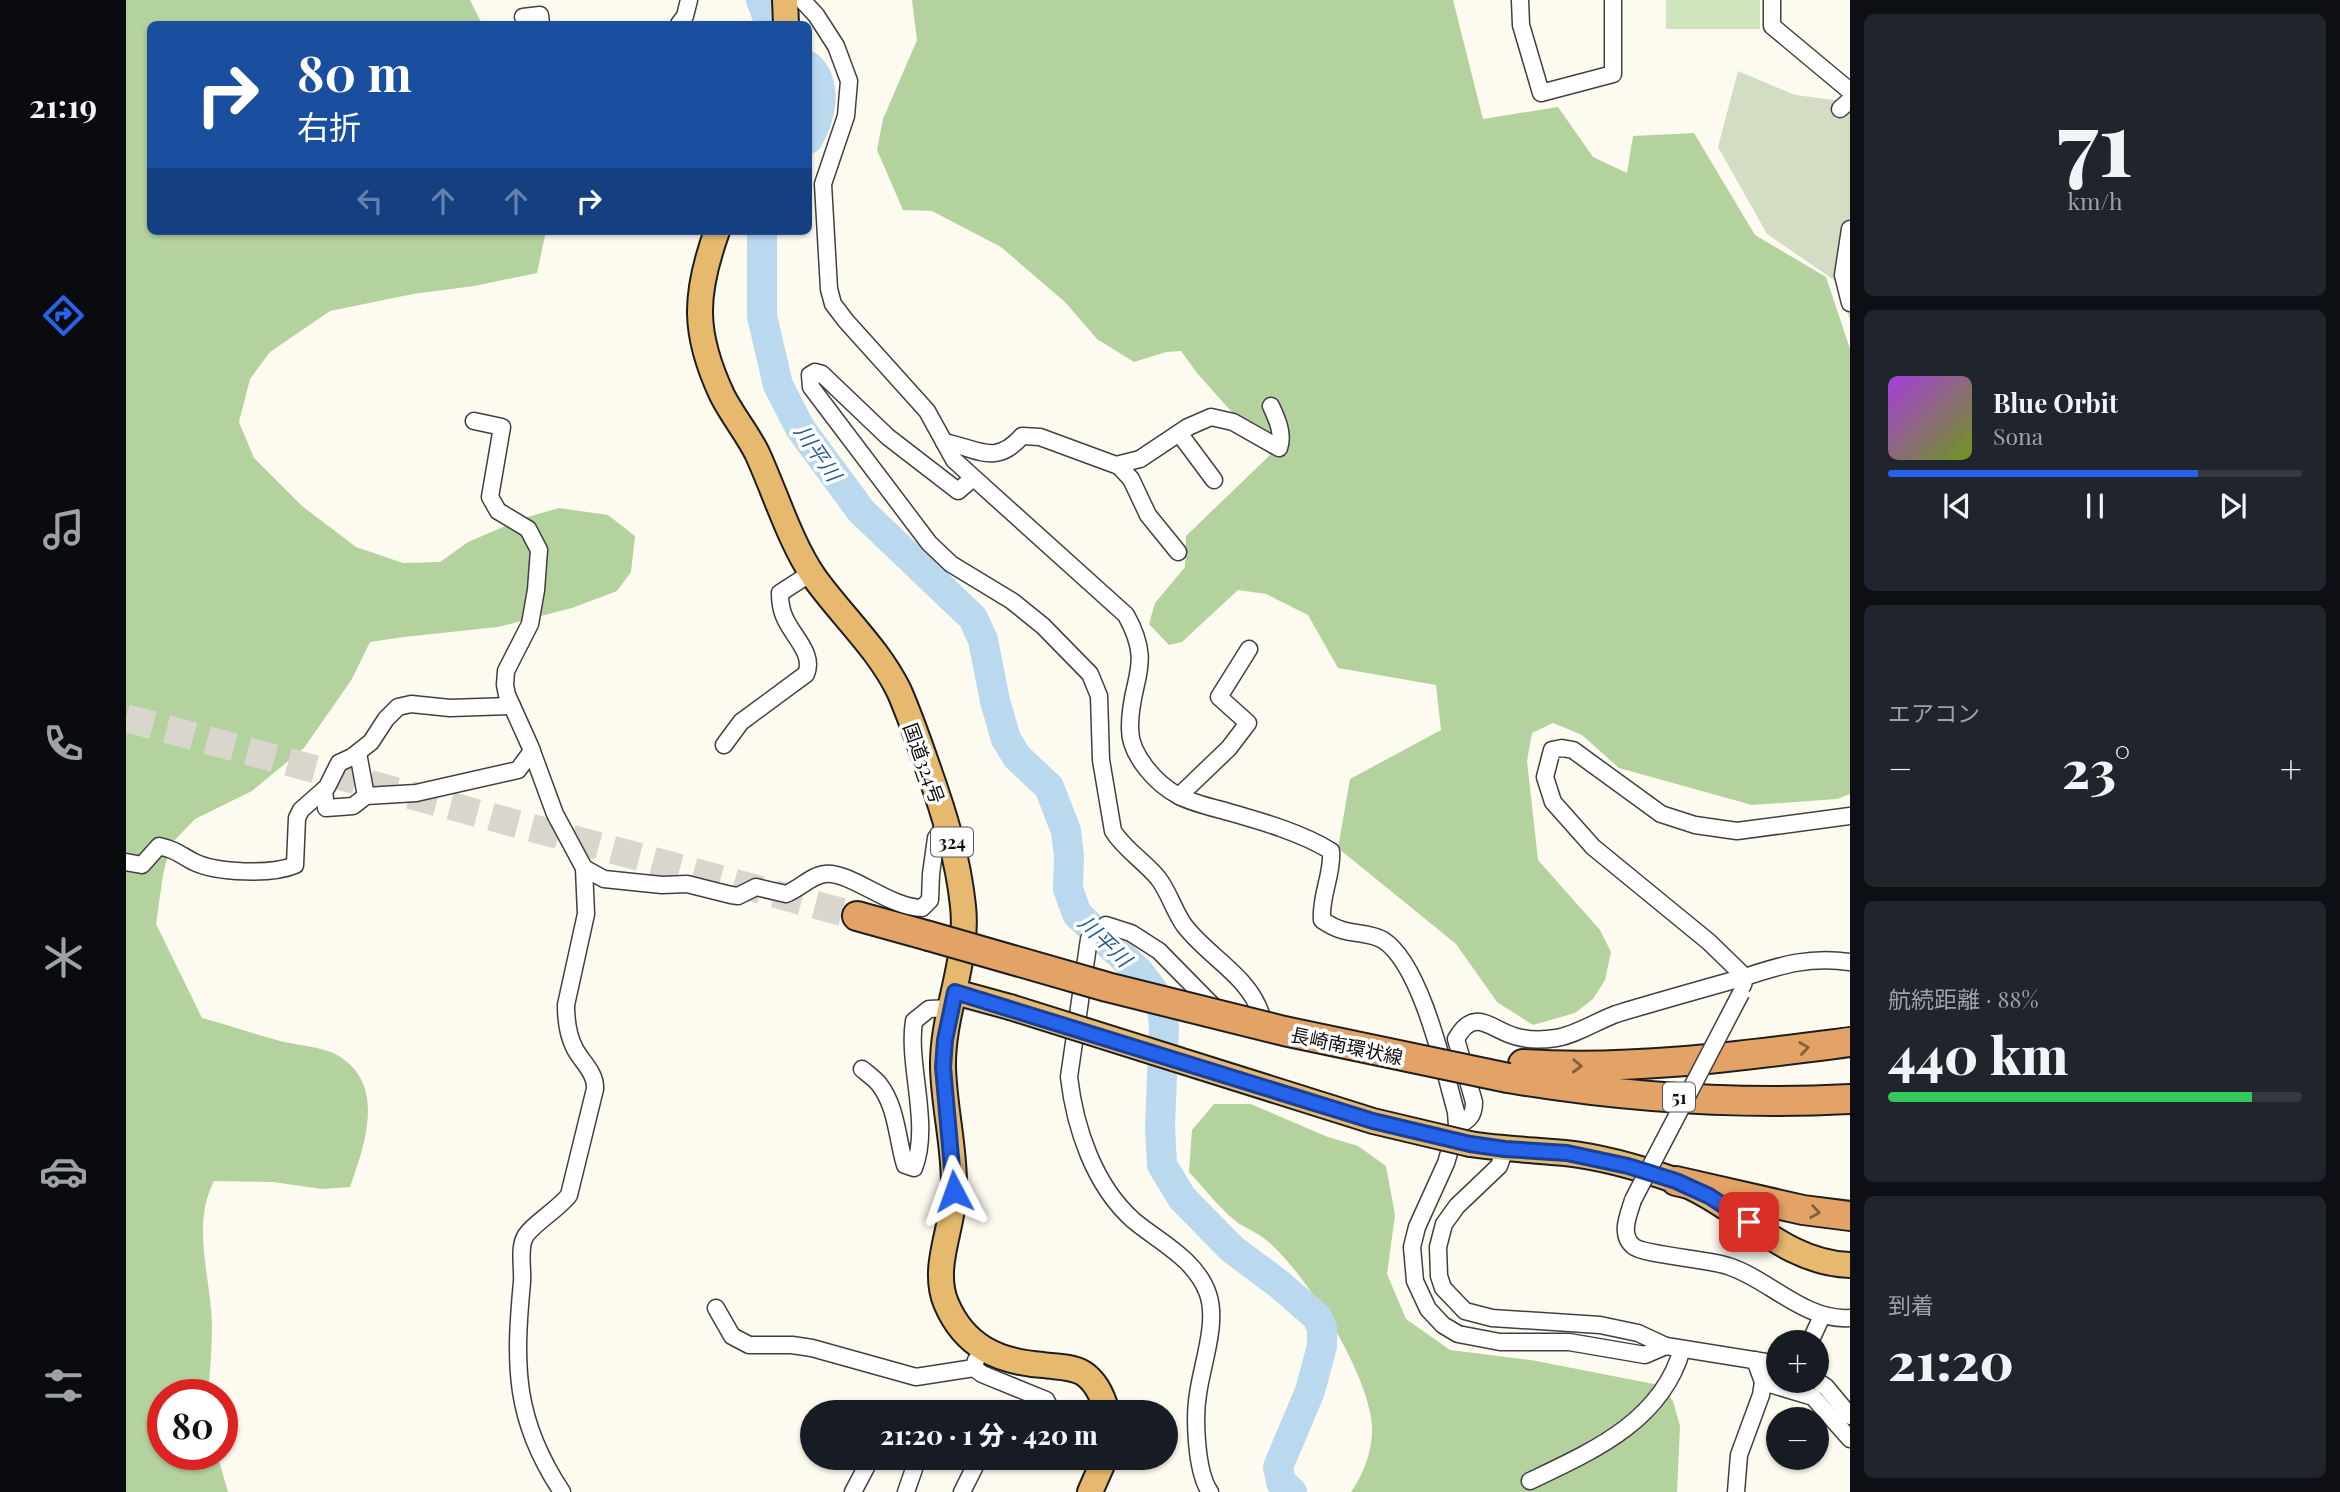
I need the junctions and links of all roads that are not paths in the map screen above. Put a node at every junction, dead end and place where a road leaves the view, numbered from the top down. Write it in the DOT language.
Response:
graph roads {
  1 [pos="690,0"];
  2 [pos="785,0"];
  3 [pos="802,0"];
  4 [pos="1520,0"];
  5 [pos="1613,0"];
  6 [pos="1772,0"];
  7 [pos="523,17"];
  8 [pos="541,21"];
  9 [pos="681,21"];
  10 [pos="786,21"];
  11 [pos="1850,91"];
  12 [pos="1850,229"];
  13 [pos="716,235"];
  14 [pos="1850,303"];
  15 [pos="1271,406"];
  16 [pos="474,421"];
  17 [pos="1179,433"];
  18 [pos="944,442"];
  19 [pos="1118,465"];
  20 [pos="973,478"];
  21 [pos="1214,480"];
  22 [pos="1178,552"];
  23 [pos="811,573"];
  24 [pos="1249,649"];
  25 [pos="512,706"];
  26 [pos="724,745"];
  27 [pos="532,751"];
  28 [pos="358,753"];
  29 [pos="324,790"];
  30 [pos="366,796"];
  31 [pos="1179,796"];
  32 [pos="1850,816"];
  33 [pos="946,824"];
  34 [pos="126,862"];
  35 [pos="584,868"];
  36 [pos="857,916"];
  37 [pos="1850,962"];
  38 [pos="1745,976"];
  39 [pos="953,1000"];
  40 [pos="1850,1042"];
  41 [pos="862,1069"];
  42 [pos="1509,1070"];
  43 [pos="1538,1083"];
  44 [pos="1850,1099"];
  45 [pos="1850,1117"];
  46 [pos="1464,1135"];
  47 [pos="1505,1149"];
  48 [pos="1676,1181"];
  49 [pos="1850,1216"];
  50 [pos="1850,1265"];
  51 [pos="716,1308"];
  52 [pos="1822,1316"];
  53 [pos="1850,1318"];
  54 [pos="1816,1330"];
  55 [pos="1674,1347"];
  56 [pos="977,1358"];
  57 [pos="1755,1360"];
  58 [pos="1766,1362"];
  59 [pos="1763,1382"];
  60 [pos="1829,1391"];
  61 [pos="1046,1400"];
  62 [pos="1103,1400"];
  63 [pos="1850,1416"];
  64 [pos="1850,1439"];
  65 [pos="865,1470"];
  66 [pos="914,1470"];
  67 [pos="973,1470"];
  68 [pos="1100,1470"];
  69 [pos="1530,1481"];
  70 [pos="562,1492"];
  71 [pos="853,1492"];
  72 [pos="906,1492"];
  73 [pos="962,1492"];
  74 [pos="1090,1492"];
  75 [pos="1210,1492"];
  76 [pos="1736,1492"];
  1 -- 9 [label="street"];
  2 -- 10 [label="highway"];
  3 -- 18 [label="street"];
  4 -- 5 [label="street"];
  6 -- 11 [label="street"];
  7 -- 8 [label="street"];
  12 -- 14 [label="street"];
  13 -- 23 [label="highway, 国道324号 / 324"];
  15 -- 17 [label="street"];
  16 -- 25 [label="street"];
  17 -- 19 [label="street"];
  17 -- 21 [label="street"];
  18 -- 19 [label="street"];
  18 -- 20 [label="street"];
  19 -- 22 [label="street"];
  20 -- 31 [label="street"];
  20 -- 75 [label="street"];
  23 -- 26 [label="street"];
  23 -- 33 [label="highway, 国道324号 / 324"];
  24 -- 31 [label="street"];
  25 -- 27 [label="street"];
  25 -- 28 [label="street"];
  27 -- 30 [label="street"];
  27 -- 35 [label="street"];
  28 -- 29 [label="street"];
  28 -- 30 [label="street"];
  29 -- 30 [label="street"];
  29 -- 34 [label="street"];
  31 -- 46 [label="street"];
  32 -- 38 [label="street"];
  33 -- 35 [label="street"];
  33 -- 39 [label="highway, 国道324号 / 324"];
  35 -- 70 [label="street"];
  36 -- 42 [label="highway, 長崎南環状線 / 51, bridge"];
  37 -- 38 [label="street"];
  38 -- 46 [label="street"];
  38 -- 52 [label="street, bridge"];
  39 -- 41 [label="street"];
  39 -- 46 [label="highway, bridge"];
  39 -- 56 [label="highway, 国道324号 / 324"];
  42 -- 40 [label="highway, 51, one-way"];
  42 -- 43 [label="highway, 51"];
  43 -- 44 [label="highway, 51"];
  43 -- 45 [label="highway, 51"];
  46 -- 47 [label="highway"];
  46 -- 55 [label="street"];
  47 -- 48 [label="highway"];
  47 -- 55 [label="street"];
  48 -- 49 [label="highway, one-way"];
  48 -- 50 [label="highway"];
  51 -- 56 [label="street"];
  52 -- 53 [label="street"];
  52 -- 54 [label="street"];
  55 -- 57 [label="street"];
  55 -- 69 [label="street"];
  56 -- 61 [label="street"];
  56 -- 62 [label="highway, 国道324号 / 324"];
  57 -- 58 [label="street"];
  57 -- 59 [label="street"];
  59 -- 64 [label="street"];
  59 -- 76 [label="street"];
  60 -- 63 [label="street"];
  65 -- 71 [label="street"];
  66 -- 72 [label="street"];
  67 -- 73 [label="street"];
  68 -- 74 [label="highway"];
}
